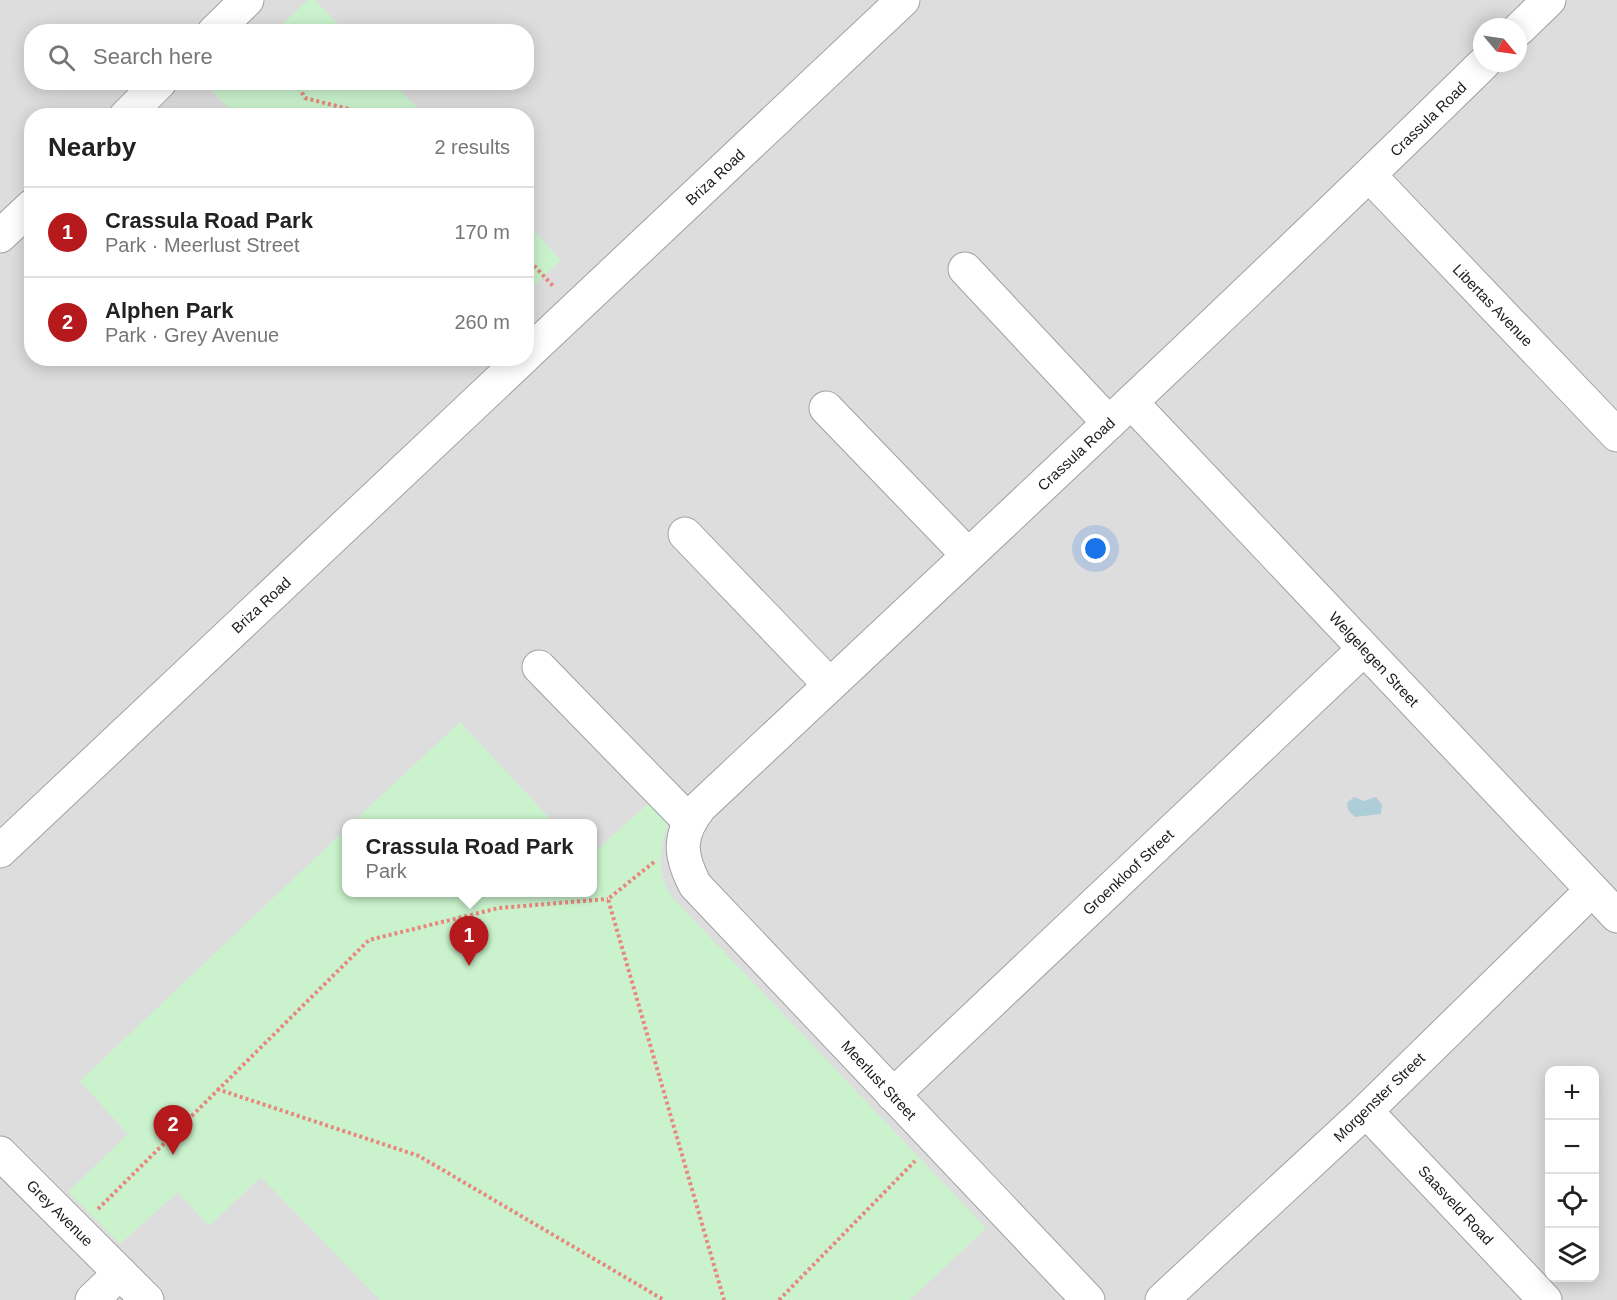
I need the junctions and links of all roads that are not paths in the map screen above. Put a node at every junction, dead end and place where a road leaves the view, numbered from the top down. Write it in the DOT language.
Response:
graph roads {
  1 [pos="247,0"];
  2 [pos="903,0"];
  3 [pos="1549,0"];
  4 [pos="1527,21"];
  5 [pos="222,24"];
  6 [pos="1475,72"];
  7 [pos="152,90"];
  8 [pos="134,108"];
  9 [pos="1370,176"];
  10 [pos="24,214"];
  11 [pos="0,236"];
  12 [pos="965,269"];
  13 [pos="534,347"];
  14 [pos="514,366"];
  15 [pos="826,408"];
  16 [pos="1120,413"];
  17 [pos="1617,435"];
  18 [pos="685,534"];
  19 [pos="968,555"];
  20 [pos="1364,649"];
  21 [pos="539,667"];
  22 [pos="830,685"];
  23 [pos="685,837"];
  24 [pos="0,851"];
  25 [pos="1592,890"];
  26 [pos="1617,916"];
  27 [pos="893,1095"];
  28 [pos="1366,1111"];
  29 [pos="0,1153"];
  30 [pos="120,1273"];
  31 [pos="92,1300"];
  32 [pos="147,1300"];
  33 [pos="1088,1300"];
  34 [pos="1162,1300"];
  35 [pos="1545,1300"];
  1 -- 5 [label="street"];
  2 -- 13 [label="street, Briza Road"];
  3 -- 4 [label="street"];
  6 -- 9 [label="street, Crassula Road"];
  7 -- 8 [label="street"];
  9 -- 16 [label="street, Crassula Road"];
  9 -- 17 [label="street, Libertas Avenue"];
  10 -- 11 [label="street"];
  12 -- 16 [label="street, Welgelegen Street"];
  14 -- 24 [label="street, Briza Road"];
  15 -- 19 [label="street"];
  16 -- 19 [label="street, Crassula Road"];
  16 -- 20 [label="street, Welgelegen Street"];
  18 -- 22 [label="street"];
  19 -- 22 [label="street, Crassula Road"];
  20 -- 25 [label="street, Welgelegen Street"];
  20 -- 27 [label="street, Groenkloof Street"];
  21 -- 23 [label="street"];
  22 -- 23 [label="street, Crassula Road"];
  23 -- 27 [label="street, Meerlust Street"];
  25 -- 26 [label="street, Welgelegen Street"];
  25 -- 28 [label="street, Morgenster Street"];
  27 -- 33 [label="street, Meerlust Street"];
  28 -- 34 [label="street, Morgenster Street"];
  28 -- 35 [label="street, Saasveld Road"];
  29 -- 30 [label="street, Grey Avenue"];
  30 -- 31 [label="street"];
  30 -- 32 [label="street, Grey Avenue"];
}
